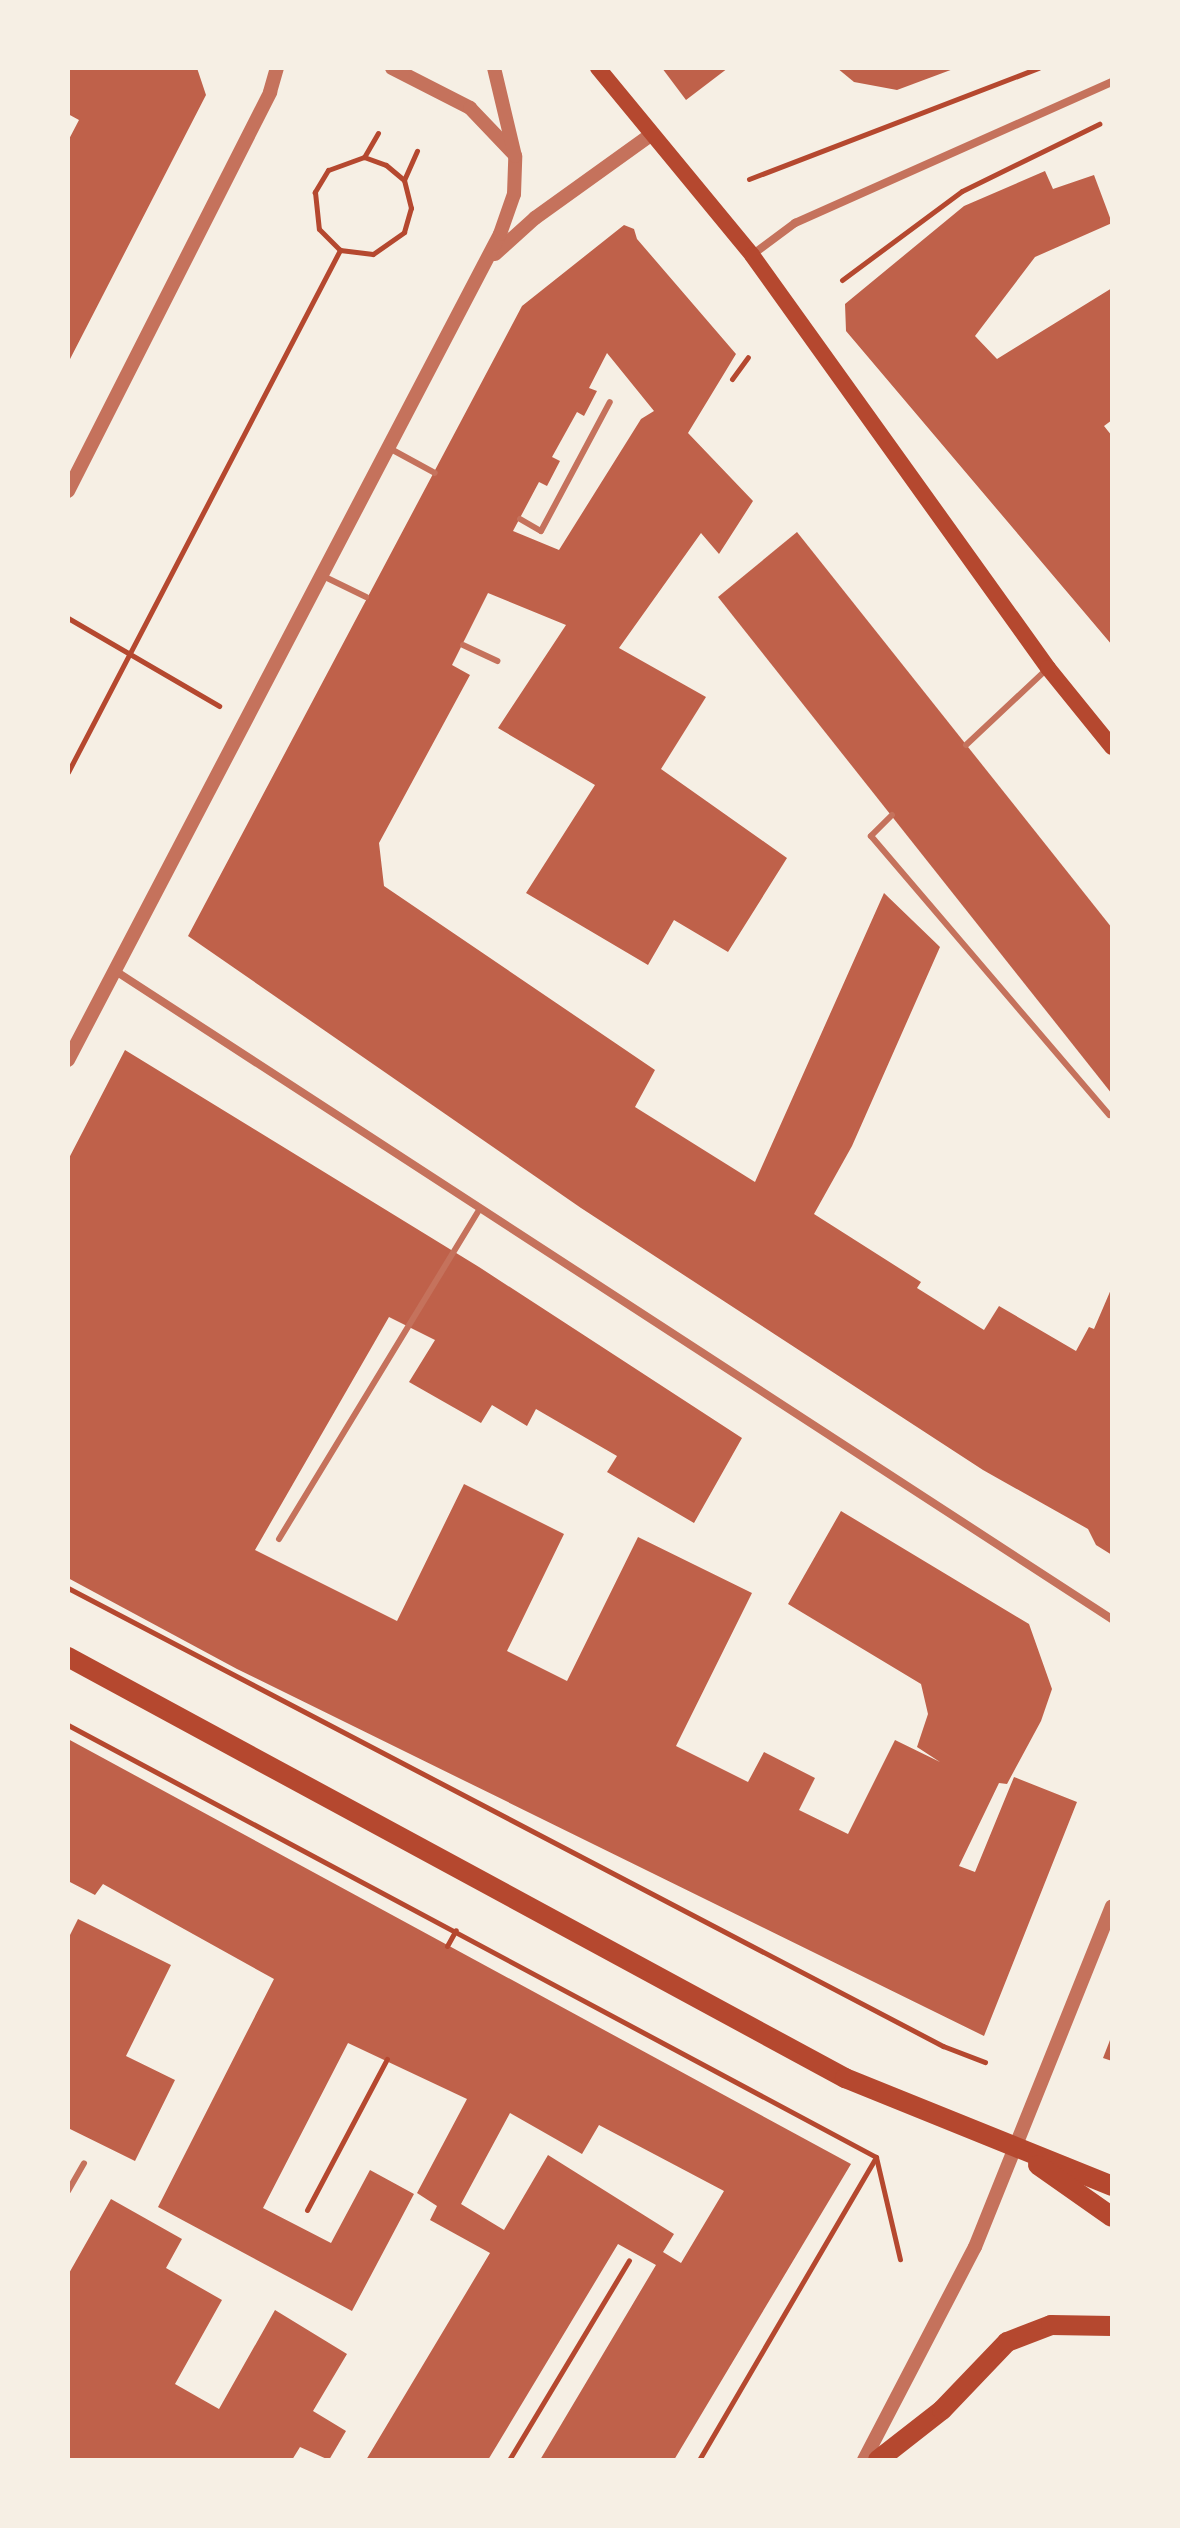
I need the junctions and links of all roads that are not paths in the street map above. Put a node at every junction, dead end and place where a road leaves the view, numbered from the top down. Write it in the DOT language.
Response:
graph roads {
  1 [pos="277,68"];
  2 [pos="392,68"];
  3 [pos="494,68"];
  4 [pos="598,68"];
  5 [pos="1112,82"];
  6 [pos="652,134"];
  7 [pos="515,156"];
  8 [pos="752,255"];
  9 [pos="487,263"];
  10 [pos="610,402"];
  11 [pos="389,448"];
  12 [pos="435,473"];
  13 [pos="68,491"];
  14 [pos="520,519"];
  15 [pos="323,576"];
  16 [pos="366,597"];
  17 [pos="463,645"];
  18 [pos="497,661"];
  19 [pos="1048,668"];
  20 [pos="966,745"];
  21 [pos="1112,747"];
  22 [pos="892,815"];
  23 [pos="114,970"];
  24 [pos="68,1060"];
  25 [pos="1109,1115"];
  26 [pos="479,1210"];
  27 [pos="279,1539"];
  28 [pos="1112,1619"];
  29 [pos="68,1657"];
  30 [pos="1112,1906"];
  31 [pos="1015,2149"];
  32 [pos="84,2163"];
  33 [pos="1112,2186"];
  34 [pos="68,2191"];
  35 [pos="1112,2217"];
  36 [pos="1112,2326"];
  37 [pos="864,2460"];
  38 [pos="878,2460"];
  1 -- 13 [label="street"];
  2 -- 7 [label="street"];
  3 -- 7 [label="street"];
  4 -- 6 [label="main road"];
  5 -- 8 [label="street"];
  6 -- 8 [label="main road"];
  6 -- 9 [label="street"];
  7 -- 9 [label="street"];
  8 -- 19 [label="main road"];
  9 -- 11 [label="street"];
  10 -- 14 [label="lane"];
  11 -- 12 [label="lane"];
  11 -- 15 [label="street"];
  15 -- 16 [label="lane"];
  15 -- 23 [label="street"];
  17 -- 18 [label="lane"];
  19 -- 20 [label="lane"];
  19 -- 21 [label="main road"];
  22 -- 25 [label="lane"];
  23 -- 24 [label="street"];
  23 -- 26 [label="street"];
  26 -- 27 [label="lane"];
  26 -- 28 [label="street"];
  29 -- 31 [label="main road"];
  30 -- 31 [label="street"];
  31 -- 33 [label="main road"];
  31 -- 35 [label="main road"];
  31 -- 37 [label="street"];
  32 -- 34 [label="lane"];
  36 -- 38 [label="main road"];
}
